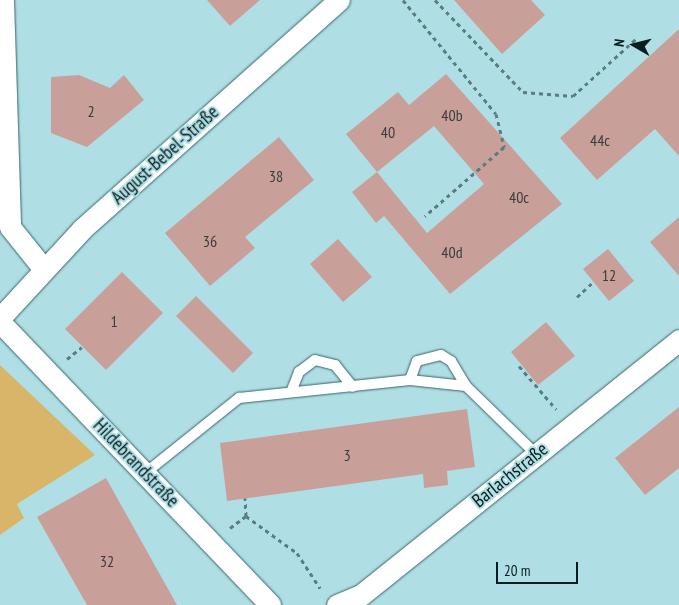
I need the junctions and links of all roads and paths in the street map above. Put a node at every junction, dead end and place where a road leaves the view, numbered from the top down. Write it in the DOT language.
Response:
graph roads {
  1 [pos="3,0"];
  2 [pos="339,0"];
  3 [pos="403,0"];
  4 [pos="435,0"];
  5 [pos="637,38"];
  6 [pos="425,216"];
  7 [pos="5,226"];
  8 [pos="43,268"];
  9 [pos="593,282"];
  10 [pos="577,297"];
  11 [pos="0,318"];
  12 [pos="0,322"];
  13 [pos="679,340"];
  14 [pos="519,366"];
  15 [pos="410,380"];
  16 [pos="466,386"];
  17 [pos="353,387"];
  18 [pos="291,392"];
  19 [pos="571,426"];
  20 [pos="536,454"];
  21 [pos="144,474"];
  22 [pos="245,498"];
  23 [pos="246,516"];
  24 [pos="211,541"];
  25 [pos="330,600"];
  26 [pos="270,605"];
  1 -- 7 [label="street"];
  2 -- 8 [label="street, August-Bebel-Straße"];
  3 -- 6 [label="path"];
  4 -- 5 [label="path"];
  7 -- 8 [label="street"];
  8 -- 11 [label="street, August-Bebel-Straße"];
  9 -- 10 [label="path"];
  12 -- 21 [label="street, Hildebrandstraße"];
  13 -- 19 [label="street, Barlachstraße"];
  14 -- 19 [label="path"];
  15 -- 16 [label="lane"];
  15 -- 16 [label="lane"];
  15 -- 17 [label="lane"];
  16 -- 20 [label="lane"];
  17 -- 18 [label="lane"];
  17 -- 18 [label="lane"];
  18 -- 21 [label="lane"];
  19 -- 20 [label="street, Barlachstraße"];
  20 -- 25 [label="street, Barlachstraße"];
  21 -- 24 [label="street, Hildebrandstraße"];
  22 -- 23 [label="path"];
  23 -- 24 [label="path"];
  23 -- 25 [label="path"];
  24 -- 26 [label="street, Hildebrandstraße"];
}
